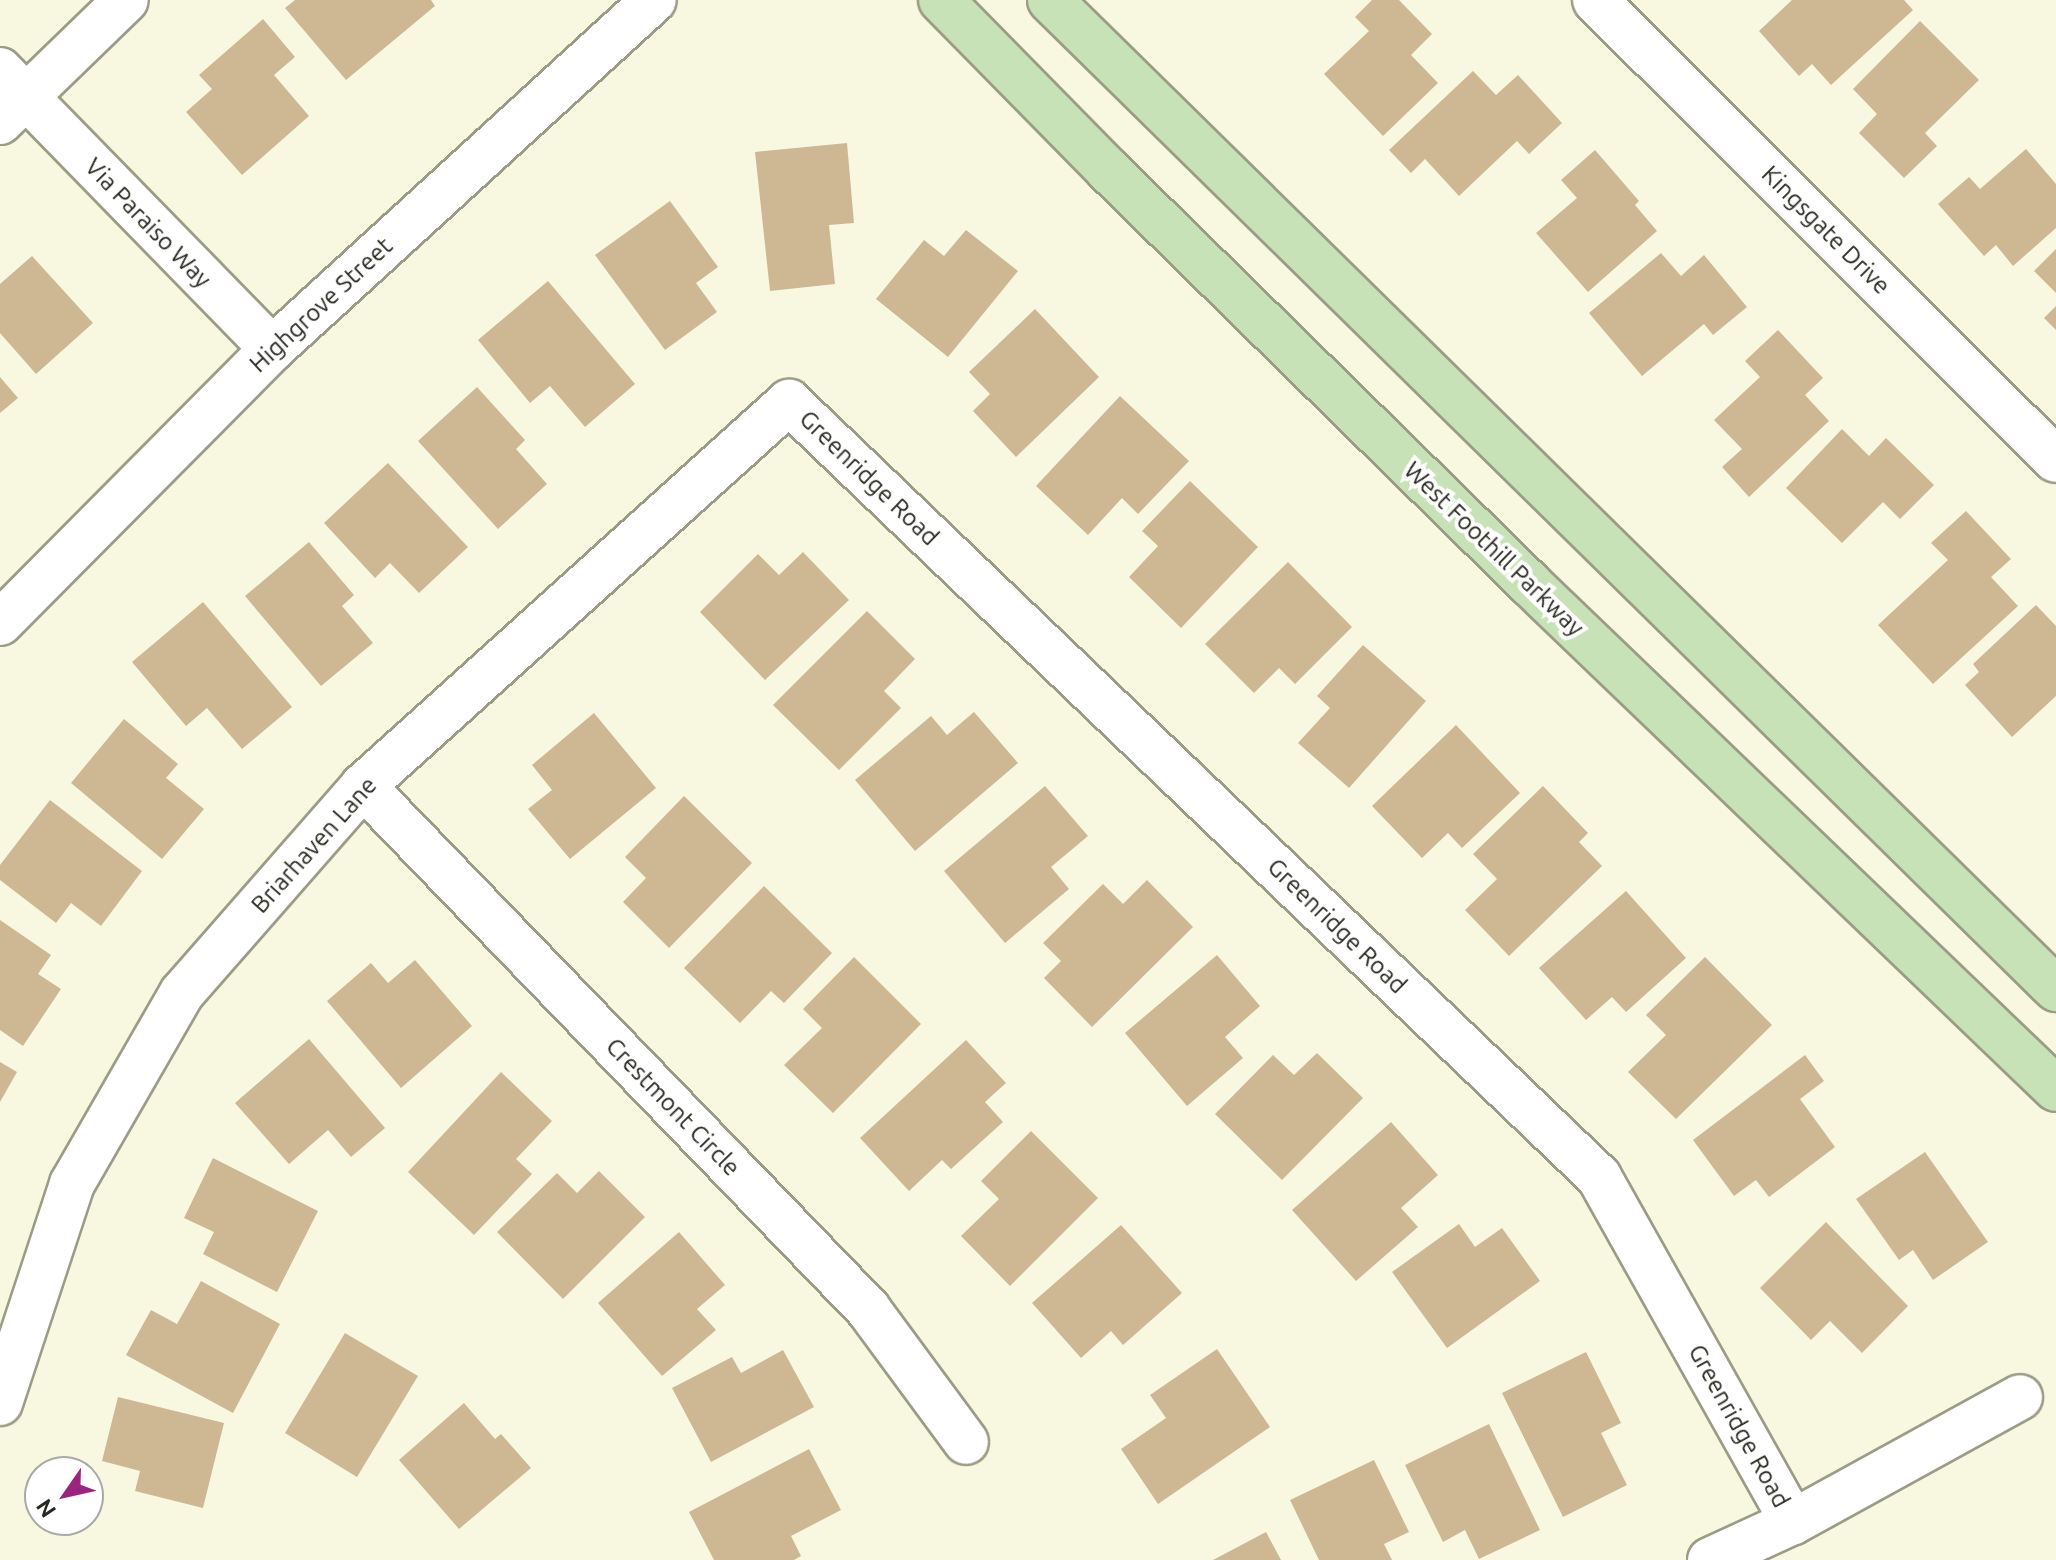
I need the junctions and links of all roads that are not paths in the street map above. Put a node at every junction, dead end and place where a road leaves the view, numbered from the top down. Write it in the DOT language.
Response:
graph roads {
  1 [pos="126,0"];
  2 [pos="654,0"];
  3 [pos="941,0"];
  4 [pos="1050,0"];
  5 [pos="1595,0"];
  6 [pos="8,97"];
  7 [pos="272,349"];
  8 [pos="789,402"];
  9 [pos="2056,460"];
  10 [pos="0,623"];
  11 [pos="363,786"];
  12 [pos="2056,989"];
  13 [pos="2056,1089"];
  14 [pos="2020,1397"];
  15 [pos="0,1403"];
  16 [pos="966,1442"];
  17 [pos="1793,1522"];
  18 [pos="1710,1560"];
  1 -- 6 [label="street"];
  2 -- 7 [label="street, Highgrove Street"];
  3 -- 13 [label="main road, West Foothill Parkway"];
  4 -- 12 [label="main road"];
  5 -- 9 [label="street, Kingsgate Drive"];
  6 -- 7 [label="street, Via Paraiso Way"];
  7 -- 10 [label="street, Highgrove Street"];
  8 -- 11 [label="street, Briarhaven Lane"];
  8 -- 17 [label="street, Greenridge Road"];
  11 -- 15 [label="street, Briarhaven Lane"];
  11 -- 16 [label="street, Crestmont Circle"];
  14 -- 17 [label="street"];
  17 -- 18 [label="street"];
}
